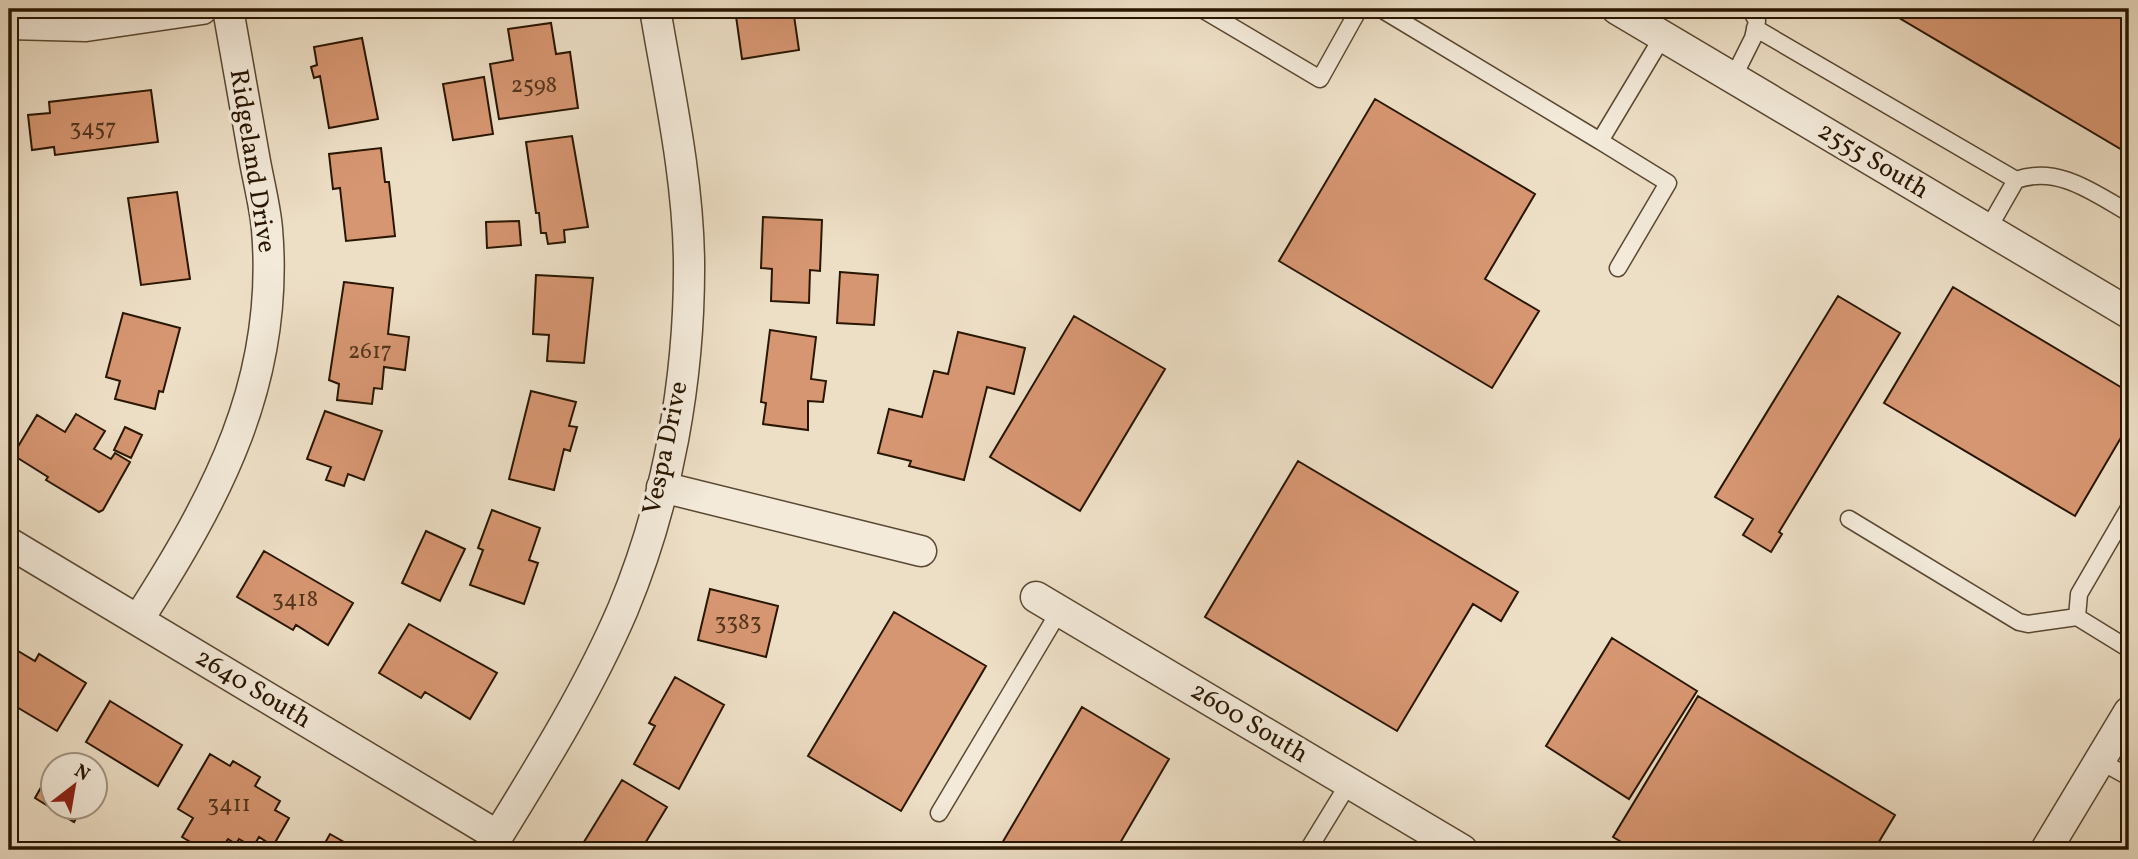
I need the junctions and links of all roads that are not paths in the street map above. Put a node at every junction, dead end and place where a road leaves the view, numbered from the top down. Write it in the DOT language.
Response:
graph roads {
  1 [pos="202,9"];
  2 [pos="228,9"];
  3 [pos="655,9"];
  4 [pos="1202,9"];
  5 [pos="1359,9"];
  6 [pos="1381,9"];
  7 [pos="1617,9"];
  8 [pos="1750,9"];
  9 [pos="9,24"];
  10 [pos="1755,28"];
  11 [pos="1663,36"];
  12 [pos="1733,78"];
  13 [pos="1600,141"];
  14 [pos="2017,180"];
  15 [pos="2129,213"];
  16 [pos="1988,229"];
  17 [pos="1618,268"];
  18 [pos="2129,313"];
  19 [pos="662,487"];
  20 [pos="2129,508"];
  21 [pos="1849,519"];
  22 [pos="9,543"];
  23 [pos="921,551"];
  24 [pos="1048,603"];
  25 [pos="2077,617"];
  26 [pos="138,620"];
  27 [pos="2129,649"];
  28 [pos="2129,712"];
  29 [pos="2100,761"];
  30 [pos="2129,777"];
  31 [pos="1349,783"];
  32 [pos="939,813"];
  33 [pos="494,843"];
  34 [pos="1308,850"];
  35 [pos="1462,850"];
  36 [pos="2046,850"];
  1 -- 9 [label="street"];
  2 -- 26 [label="street, Ridgeland Drive"];
  3 -- 19 [label="street, Vespa Drive"];
  4 -- 5 [label="lane"];
  6 -- 13 [label="lane"];
  7 -- 11 [label="street, 2555 South"];
  8 -- 10 [label="lane"];
  10 -- 12 [label="lane"];
  10 -- 14 [label="lane"];
  11 -- 12 [label="street, 2555 South"];
  11 -- 13 [label="lane"];
  12 -- 16 [label="street, 2555 South"];
  13 -- 17 [label="lane"];
  14 -- 15 [label="lane"];
  14 -- 16 [label="lane"];
  16 -- 18 [label="street, 2555 South"];
  19 -- 23 [label="street"];
  19 -- 33 [label="street, Vespa Drive"];
  20 -- 25 [label="lane"];
  21 -- 25 [label="lane"];
  22 -- 26 [label="street, 2640 South"];
  24 -- 31 [label="street, 2600 South"];
  24 -- 32 [label="lane"];
  25 -- 27 [label="lane"];
  26 -- 33 [label="street, 2640 South"];
  28 -- 29 [label="street"];
  29 -- 30 [label="lane"];
  29 -- 36 [label="street"];
  31 -- 34 [label="lane"];
  31 -- 35 [label="street, 2600 South"];
}
